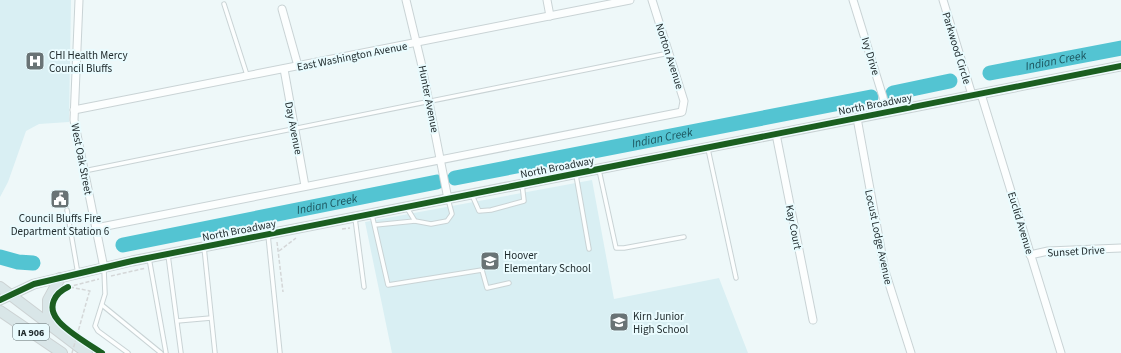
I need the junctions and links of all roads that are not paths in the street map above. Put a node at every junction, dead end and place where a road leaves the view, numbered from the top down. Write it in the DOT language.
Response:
graph roads {
  1 [pos="79,0"];
  2 [pos="406,0"];
  3 [pos="547,0"];
  4 [pos="630,0"];
  5 [pos="652,0"];
  6 [pos="853,0"];
  7 [pos="943,0"];
  8 [pos="224,4"];
  9 [pos="282,9"];
  10 [pos="550,16"];
  11 [pos="417,43"];
  12 [pos="669,53"];
  13 [pos="298,66"];
  14 [pos="1121,66"];
  15 [pos="284,69"];
  16 [pos="248,76"];
  17 [pos="976,95"];
  18 [pos="429,102"];
  19 [pos="74,110"];
  20 [pos="886,112"];
  21 [pos="857,118"];
  22 [pos="295,128"];
  23 [pos="776,134"];
  24 [pos="708,148"];
  25 [pos="440,158"];
  26 [pos="599,169"];
  27 [pos="84,171"];
  28 [pos="576,174"];
  29 [pos="522,184"];
  30 [pos="305,186"];
  31 [pos="472,194"];
  32 [pos="448,199"];
  33 [pos="407,207"];
  34 [pos="67,210"];
  35 [pos="372,214"];
  36 [pos="355,217"];
  37 [pos="415,221"];
  38 [pos="375,225"];
  39 [pos="96,228"];
  40 [pos="268,234"];
  41 [pos="684,238"];
  42 [pos="204,247"];
  43 [pos="1121,248"];
  44 [pos="589,249"];
  45 [pos="168,254"];
  46 [pos="1030,255"];
  47 [pos="149,258"];
  48 [pos="104,268"];
  49 [pos="78,274"];
  50 [pos="60,278"];
  51 [pos="736,278"];
  52 [pos="509,283"];
  53 [pos="0,287"];
  54 [pos="364,287"];
  55 [pos="10,294"];
  56 [pos="0,300"];
  57 [pos="102,305"];
  58 [pos="0,311"];
  59 [pos="212,318"];
  60 [pos="813,320"];
  61 [pos="177,321"];
  62 [pos="48,325"];
  63 [pos="62,353"];
  64 [pos="87,353"];
  65 [pos="128,353"];
  66 [pos="161,353"];
  67 [pos="166,353"];
  68 [pos="182,353"];
  69 [pos="215,353"];
  70 [pos="280,353"];
  71 [pos="911,353"];
  72 [pos="1061,353"];
  1 -- 19 [label="street, West Oak Street"];
  2 -- 11 [label="street, Hunter Avenue"];
  3 -- 10 [label="street"];
  4 -- 10 [label="street, East Washington Avenue"];
  5 -- 12 [label="street, Norton Avenue"];
  6 -- 20 [label="street, Ivy Drive"];
  7 -- 17 [label="street, Parkwood Circle"];
  8 -- 16 [label="lane"];
  9 -- 13 [label="street"];
  10 -- 11 [label="street, East Washington Avenue"];
  11 -- 13 [label="street, East Washington Avenue"];
  11 -- 18 [label="street, Hunter Avenue"];
  12 -- 18 [label="lane"];
  12 -- 25 [label="street, Norton Avenue"];
  13 -- 15 [label="street, East Washington Avenue"];
  14 -- 17 [label="main road, North Broadway"];
  15 -- 16 [label="street, East Washington Avenue"];
  15 -- 22 [label="street, Day Avenue"];
  16 -- 19 [label="street, East Washington Avenue"];
  17 -- 20 [label="main road, North Broadway"];
  17 -- 46 [label="street, Euclid Avenue"];
  18 -- 22 [label="lane"];
  18 -- 25 [label="street, Hunter Avenue"];
  19 -- 27 [label="street, West Oak Street"];
  20 -- 21 [label="main road, North Broadway"];
  21 -- 23 [label="main road, North Broadway"];
  21 -- 71 [label="street, Locust Lodge Avenue"];
  22 -- 27 [label="lane"];
  22 -- 30 [label="street, Day Avenue"];
  23 -- 24 [label="main road, North Broadway"];
  23 -- 60 [label="street, Kay Court"];
  24 -- 26 [label="main road, North Broadway"];
  24 -- 51 [label="lane"];
  25 -- 30 [label="street"];
  25 -- 32 [label="street, Hunter Avenue"];
  26 -- 28 [label="main road, North Broadway"];
  26 -- 41 [label="lane"];
  27 -- 39 [label="street, West Oak Street"];
  28 -- 29 [label="main road, North Broadway"];
  28 -- 44 [label="lane"];
  29 -- 31 [label="main road, North Broadway"];
  29 -- 31 [label="lane"];
  30 -- 39 [label="street"];
  31 -- 32 [label="main road, North Broadway"];
  32 -- 33 [label="main road, North Broadway"];
  32 -- 37 [label="lane"];
  33 -- 35 [label="main road, North Broadway"];
  33 -- 37 [label="lane"];
  34 -- 49 [label="lane"];
  35 -- 36 [label="main road, North Broadway"];
  35 -- 38 [label="lane"];
  36 -- 40 [label="main road, North Broadway"];
  36 -- 54 [label="lane"];
  37 -- 38 [label="lane"];
  38 -- 52 [label="lane"];
  39 -- 48 [label="street, West Oak Street"];
  40 -- 42 [label="main road, North Broadway"];
  40 -- 70 [label="lane"];
  42 -- 45 [label="main road, North Broadway"];
  42 -- 59 [label="lane"];
  43 -- 46 [label="street, Sunset Drive"];
  45 -- 47 [label="main road, North Broadway"];
  45 -- 61 [label="lane"];
  46 -- 72 [label="street, Euclid Avenue"];
  47 -- 48 [label="main road, North Broadway"];
  47 -- 67 [label="lane"];
  48 -- 49 [label="main road, North Broadway"];
  48 -- 57 [label="lane"];
  49 -- 50 [label="main road, North Broadway"];
  50 -- 55 [label="main road, North Broadway"];
  50 -- 62 [label="main road"];
  53 -- 55 [label="main road, IA 906"];
  55 -- 56 [label="main road, North Broadway"];
  55 -- 62 [label="main road, IA 906"];
  57 -- 65 [label="lane"];
  57 -- 66 [label="lane"];
  58 -- 63 [label="main road, IA 906"];
  59 -- 61 [label="lane"];
  59 -- 69 [label="lane"];
  61 -- 68 [label="lane"];
  62 -- 64 [label="main road, IA 906"];
}
